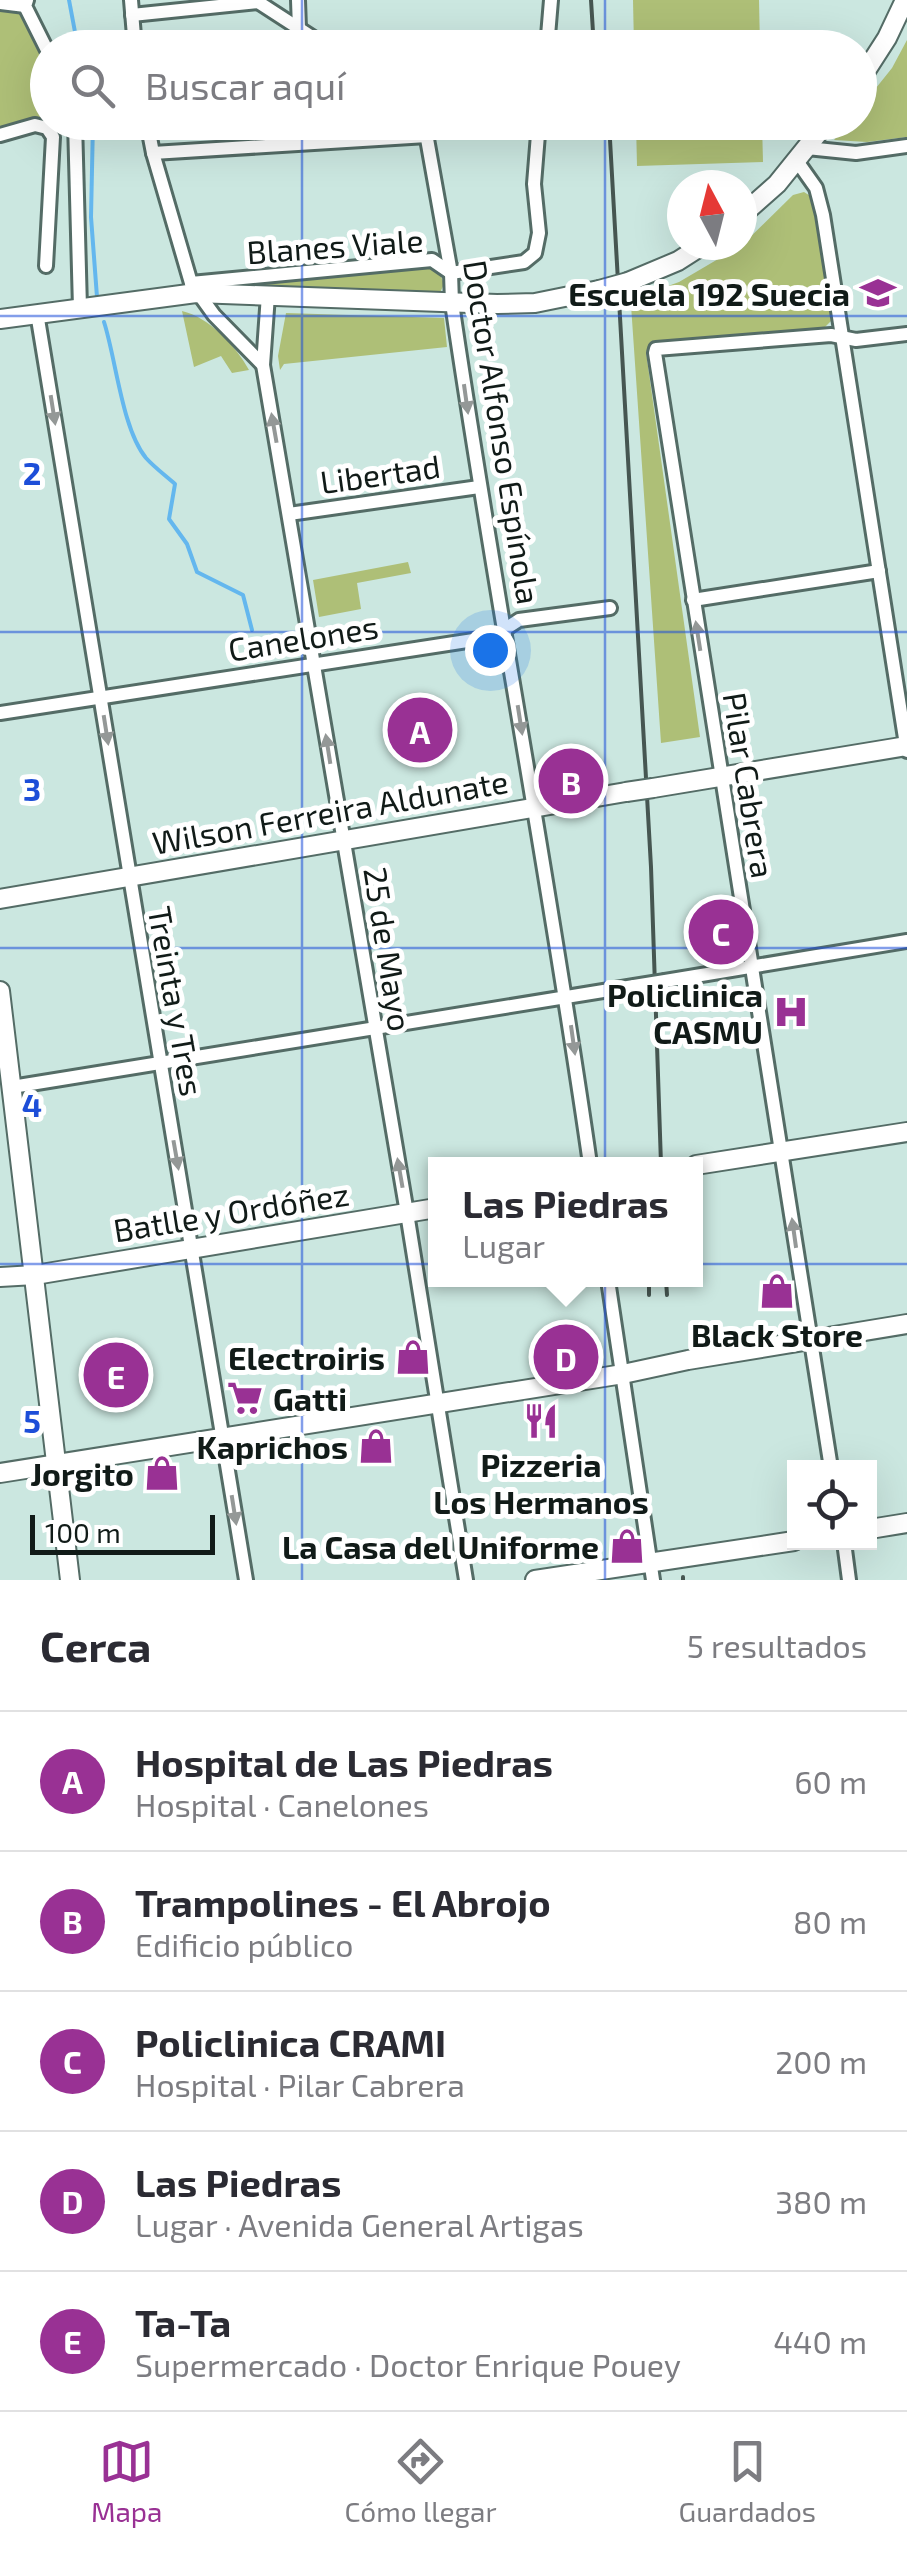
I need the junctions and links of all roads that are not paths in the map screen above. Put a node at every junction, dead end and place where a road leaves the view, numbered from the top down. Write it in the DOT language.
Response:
graph roads {
  1 [pos="298,0"];
  2 [pos="552,0"];
  3 [pos="905,0"];
  4 [pos="256,1"];
  5 [pos="0,3"];
  6 [pos="26,3"];
  7 [pos="131,7"];
  8 [pos="299,29"];
  9 [pos="38,30"];
  10 [pos="549,30"];
  11 [pos="877,54"];
  12 [pos="30,126"];
  13 [pos="0,135"];
  14 [pos="53,140"];
  15 [pos="75,140"];
  16 [pos="150,140"];
  17 [pos="300,140"];
  18 [pos="428,140"];
  19 [pos="538,140"];
  20 [pos="813,140"];
  21 [pos="907,146"];
  22 [pos="152,153"];
  23 [pos="802,154"];
  24 [pos="757,202"];
  25 [pos="680,260"];
  26 [pos="46,266"];
  27 [pos="452,273"];
  28 [pos="193,288"];
  29 [pos="268,295"];
  30 [pos="452,303"];
  31 [pos="80,308"];
  32 [pos="37,314"];
  33 [pos="0,319"];
  34 [pos="907,334"];
  35 [pos="842,338"];
  36 [pos="263,364"];
  37 [pos="479,487"];
  38 [pos="289,514"];
  39 [pos="879,571"];
  40 [pos="693,600"];
  41 [pos="610,608"];
  42 [pos="505,629"];
  43 [pos="314,663"];
  44 [pos="100,697"];
  45 [pos="0,713"];
  46 [pos="907,748"];
  47 [pos="720,778"];
  48 [pos="534,808"];
  49 [pos="344,843"];
  50 [pos="128,876"];
  51 [pos="0,899"];
  52 [pos="907,941"];
  53 [pos="752,966"];
  54 [pos="0,990"];
  55 [pos="566,997"];
  56 [pos="374,1028"];
  57 [pos="160,1063"];
  58 [pos="12,1087"];
  59 [pos="907,1132"];
  60 [pos="782,1152"];
  61 [pos="589,1157"];
  62 [pos="703,1164"];
  63 [pos="428,1209"];
  64 [pos="407,1213"];
  65 [pos="192,1247"];
  66 [pos="35,1274"];
  67 [pos="0,1277"];
  68 [pos="609,1287"];
  69 [pos="907,1324"];
  70 [pos="809,1340"];
  71 [pos="624,1374"];
  72 [pos="437,1402"];
  73 [pos="222,1437"];
  74 [pos="830,1460"];
  75 [pos="57,1464"];
  76 [pos="0,1472"];
  77 [pos="907,1523"];
  78 [pos="877,1528"];
  79 [pos="787,1543"];
  80 [pos="845,1550"];
  81 [pos="652,1572"];
  82 [pos="70,1580"];
  83 [pos="246,1580"];
  84 [pos="466,1580"];
  85 [pos="535,1580"];
  86 [pos="849,1580"];
  1 -- 8 [label="street"];
  2 -- 10 [label="street"];
  3 -- 11 [label="street"];
  4 -- 7 [label="street"];
  4 -- 8 [label="street"];
  5 -- 6 [label="street"];
  6 -- 9 [label="street"];
  12 -- 13 [label="street"];
  14 -- 26 [label="street"];
  15 -- 31 [label="street"];
  16 -- 22 [label="street"];
  17 -- 22 [label="street"];
  18 -- 27 [label="street, Doctor Alfonso Espínola"];
  19 -- 27 [label="street, Blanes Viale"];
  20 -- 23 [label="street"];
  21 -- 23 [label="street"];
  22 -- 28 [label="street"];
  23 -- 24 [label="street"];
  23 -- 35 [label="street"];
  25 -- 30 [label="street, bridge"];
  27 -- 28 [label="street, Blanes Viale"];
  27 -- 30 [label="street, Doctor Alfonso Espínola"];
  28 -- 29 [label="street"];
  28 -- 31 [label="street"];
  28 -- 36 [label="street"];
  29 -- 30 [label="street"];
  29 -- 36 [label="street, 25 de Mayo"];
  30 -- 37 [label="street, Doctor Alfonso Espínola, one-way"];
  31 -- 32 [label="street"];
  32 -- 33 [label="street"];
  32 -- 44 [label="street, Treinta y Tres, one-way"];
  34 -- 35 [label="street"];
  35 -- 39 [label="street"];
  35 -- 40 [label="street, Pilar Cabrera"];
  38 -- 36 [label="street, 25 de Mayo, one-way"];
  37 -- 38 [label="street, Libertad"];
  37 -- 42 [label="street, Doctor Alfonso Espínola"];
  38 -- 43 [label="street, 25 de Mayo"];
  39 -- 40 [label="street"];
  39 -- 46 [label="street"];
  47 -- 40 [label="street, Pilar Cabrera, one-way"];
  41 -- 42 [label="street, Canelones"];
  42 -- 43 [label="street, Canelones"];
  42 -- 48 [label="street, Doctor Alfonso Espínola, one-way"];
  43 -- 44 [label="street, Canelones"];
  49 -- 43 [label="street, 25 de Mayo, one-way"];
  44 -- 45 [label="street, Canelones"];
  44 -- 50 [label="street, Treinta y Tres, one-way"];
  46 -- 47 [label="street, Wilson Ferreira Aldunate"];
  47 -- 48 [label="street, Wilson Ferreira Aldunate, bridge"];
  47 -- 53 [label="street, Pilar Cabrera"];
  48 -- 49 [label="street, Wilson Ferreira Aldunate"];
  48 -- 55 [label="street, Doctor Alfonso Espínola"];
  49 -- 50 [label="street, Wilson Ferreira Aldunate"];
  49 -- 56 [label="street, 25 de Mayo"];
  50 -- 51 [label="street, Wilson Ferreira Aldunate"];
  50 -- 57 [label="street, Treinta y Tres"];
  52 -- 53 [label="street"];
  53 -- 55 [label="street, bridge"];
  53 -- 60 [label="street, Pilar Cabrera"];
  54 -- 58 [label="street"];
  55 -- 56 [label="street"];
  55 -- 61 [label="street, Doctor Alfonso Espínola, one-way"];
  56 -- 57 [label="street"];
  64 -- 56 [label="street, 25 de Mayo, one-way"];
  57 -- 58 [label="street"];
  57 -- 65 [label="street, Treinta y Tres, one-way"];
  58 -- 66 [label="street"];
  59 -- 60 [label="street"];
  60 -- 62 [label="street"];
  70 -- 60 [label="street, Pilar Cabrera, one-way"];
  63 -- 64 [label="street, Batlle y Ordóñez"];
  64 -- 65 [label="street, Batlle y Ordóñez"];
  64 -- 72 [label="street, 25 de Mayo"];
  65 -- 66 [label="street, Batlle y Ordóñez"];
  65 -- 73 [label="street, Treinta y Tres"];
  66 -- 67 [label="street, Batlle y Ordóñez"];
  66 -- 75 [label="street"];
  68 -- 71 [label="street"];
  69 -- 70 [label="street"];
  70 -- 71 [label="street"];
  70 -- 74 [label="street, Pilar Cabrera"];
  71 -- 72 [label="street"];
  71 -- 81 [label="street"];
  72 -- 73 [label="street"];
  72 -- 84 [label="street, 25 de Mayo"];
  73 -- 75 [label="street"];
  73 -- 83 [label="street, Treinta y Tres, one-way"];
  75 -- 76 [label="street"];
  75 -- 82 [label="street"];
  77 -- 78 [label="street"];
  79 -- 81 [label="street"];
  80 -- 86 [label="street"];
  81 -- 85 [label="street"];
}
